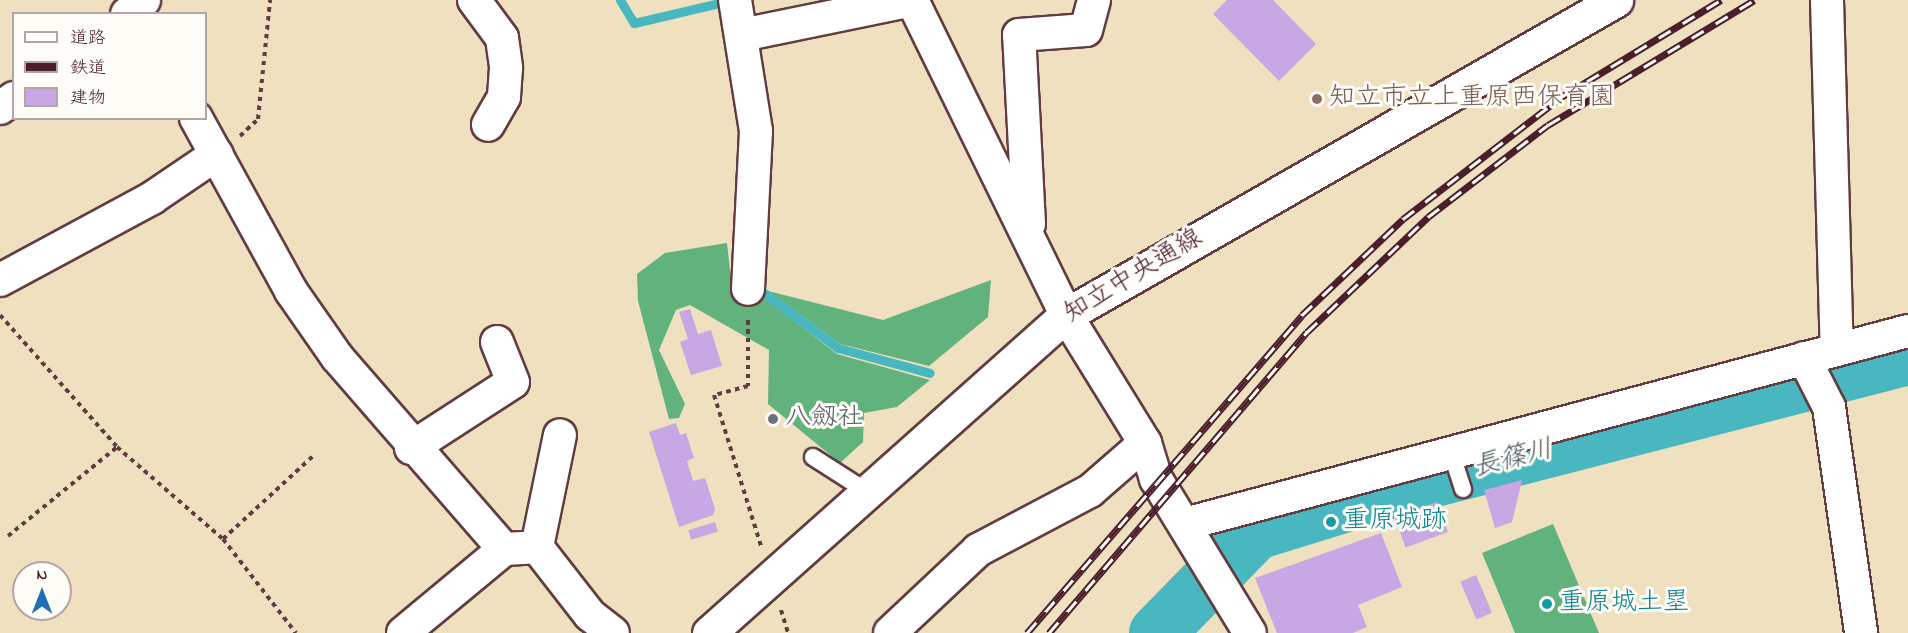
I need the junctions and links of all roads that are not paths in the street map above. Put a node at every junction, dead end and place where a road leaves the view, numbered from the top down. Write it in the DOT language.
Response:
graph roads {
  1 [pos="474,0"];
  2 [pos="735,0"];
  3 [pos="913,0"];
  4 [pos="1094,0"];
  5 [pos="1616,0"];
  6 [pos="1827,0"];
  7 [pos="742,35"];
  8 [pos="197,120"];
  9 [pos="488,124"];
  10 [pos="217,154"];
  11 [pos="1029,237"];
  12 [pos="0,280"];
  13 [pos="749,281"];
  14 [pos="1066,315"];
  15 [pos="1908,330"];
  16 [pos="497,342"];
  17 [pos="1837,349"];
  18 [pos="1808,367"];
  19 [pos="560,435"];
  20 [pos="1145,443"];
  21 [pos="411,448"];
  22 [pos="813,457"];
  23 [pos="1453,458"];
  24 [pos="1463,489"];
  25 [pos="866,491"];
  26 [pos="1185,524"];
  27 [pos="537,547"];
  28 [pos="504,549"];
  29 [pos="403,633"];
  30 [pos="613,633"];
  31 [pos="709,633"];
  32 [pos="890,633"];
  33 [pos="1250,633"];
  34 [pos="1861,633"];
  1 -- 9 [label="street"];
  2 -- 7 [label="street"];
  3 -- 7 [label="street"];
  3 -- 11 [label="street"];
  4 -- 11 [label="street"];
  5 -- 14 [label="street, 知立中央通線"];
  6 -- 17 [label="street"];
  7 -- 13 [label="street"];
  8 -- 10 [label="street"];
  10 -- 12 [label="street"];
  10 -- 21 [label="street"];
  11 -- 14 [label="street"];
  14 -- 20 [label="street"];
  14 -- 25 [label="street, 知立中央通線"];
  15 -- 17 [label="street"];
  16 -- 21 [label="street"];
  17 -- 18 [label="street"];
  18 -- 23 [label="street"];
  18 -- 34 [label="street"];
  19 -- 27 [label="street"];
  20 -- 26 [label="street"];
  20 -- 32 [label="street"];
  21 -- 28 [label="street"];
  22 -- 25 [label="lane"];
  23 -- 24 [label="lane"];
  23 -- 26 [label="street"];
  25 -- 31 [label="street, 知立中央通線"];
  26 -- 33 [label="street"];
  27 -- 28 [label="street"];
  27 -- 30 [label="street"];
  28 -- 29 [label="street"];
}
